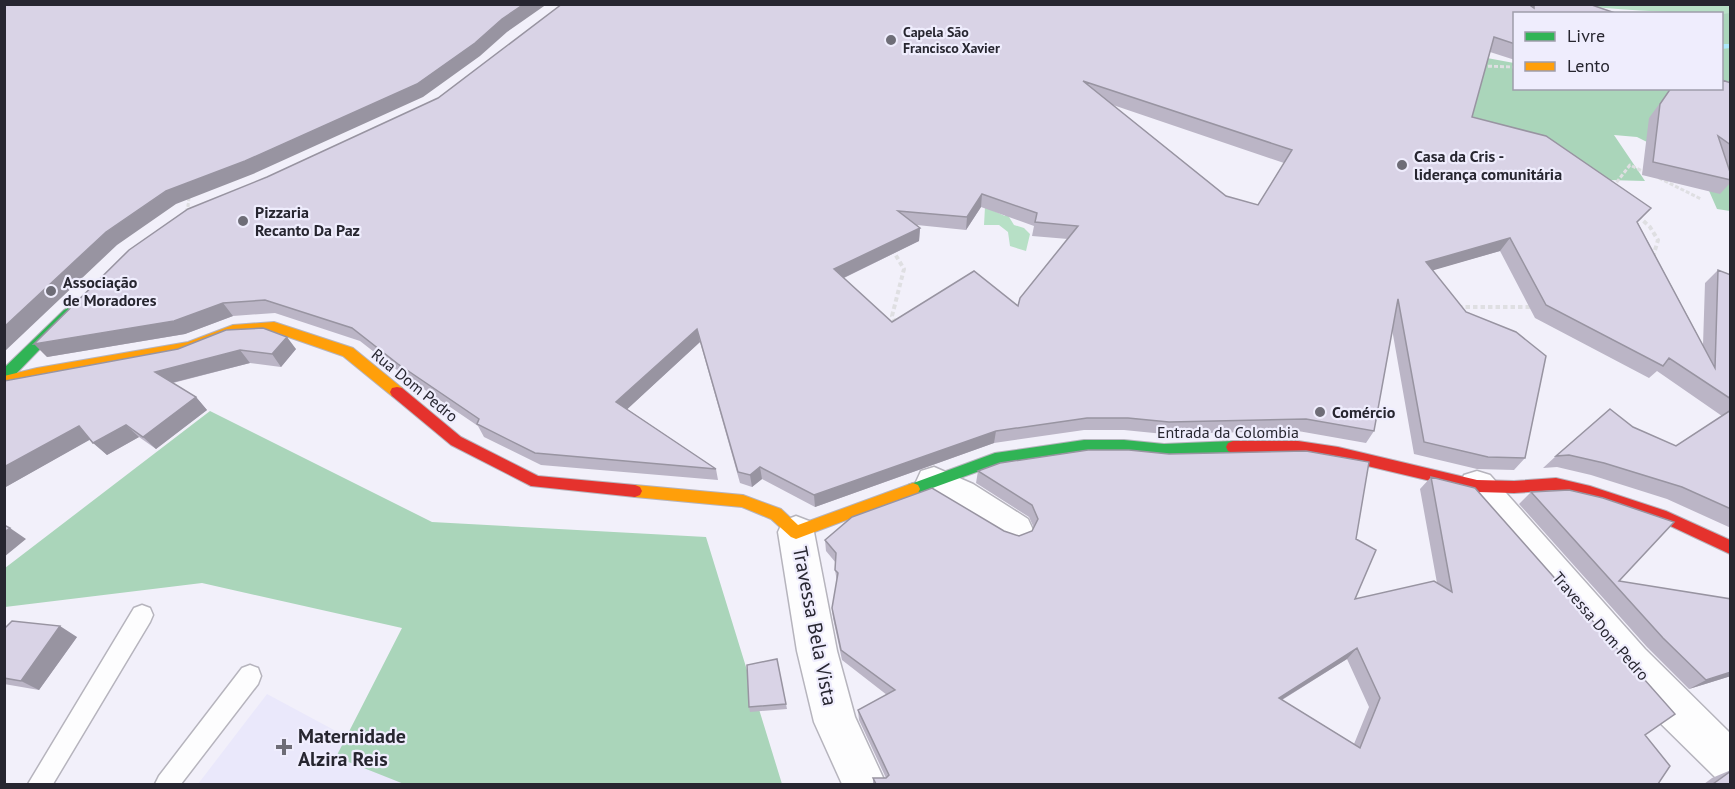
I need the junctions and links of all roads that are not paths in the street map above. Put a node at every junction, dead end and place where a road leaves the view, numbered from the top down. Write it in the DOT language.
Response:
graph roads {
  1 [pos="79,301"];
  2 [pos="4,377"];
  3 [pos="4,381"];
  4 [pos="934,482"];
  5 [pos="1477,486"];
  6 [pos="1015,530"];
  7 [pos="796,532"];
  8 [pos="1731,547"];
  9 [pos="142,615"];
  10 [pos="250,676"];
  11 [pos="1731,762"];
  12 [pos="40,784"];
  13 [pos="167,784"];
  14 [pos="864,784"];
  1 -- 2 [label="street"];
  3 -- 7 [label="street, Rua Dom Pedro"];
  4 -- 5 [label="street, Entrada da Colombia"];
  4 -- 6 [label="street"];
  4 -- 7 [label="street, Entrada da Colombia"];
  5 -- 8 [label="street, Entrada da Colombia"];
  5 -- 11 [label="street, Travessa Dom Pedro"];
  7 -- 14 [label="street, Travessa Bela Vista"];
  9 -- 12 [label="lane"];
  10 -- 13 [label="lane"];
}
